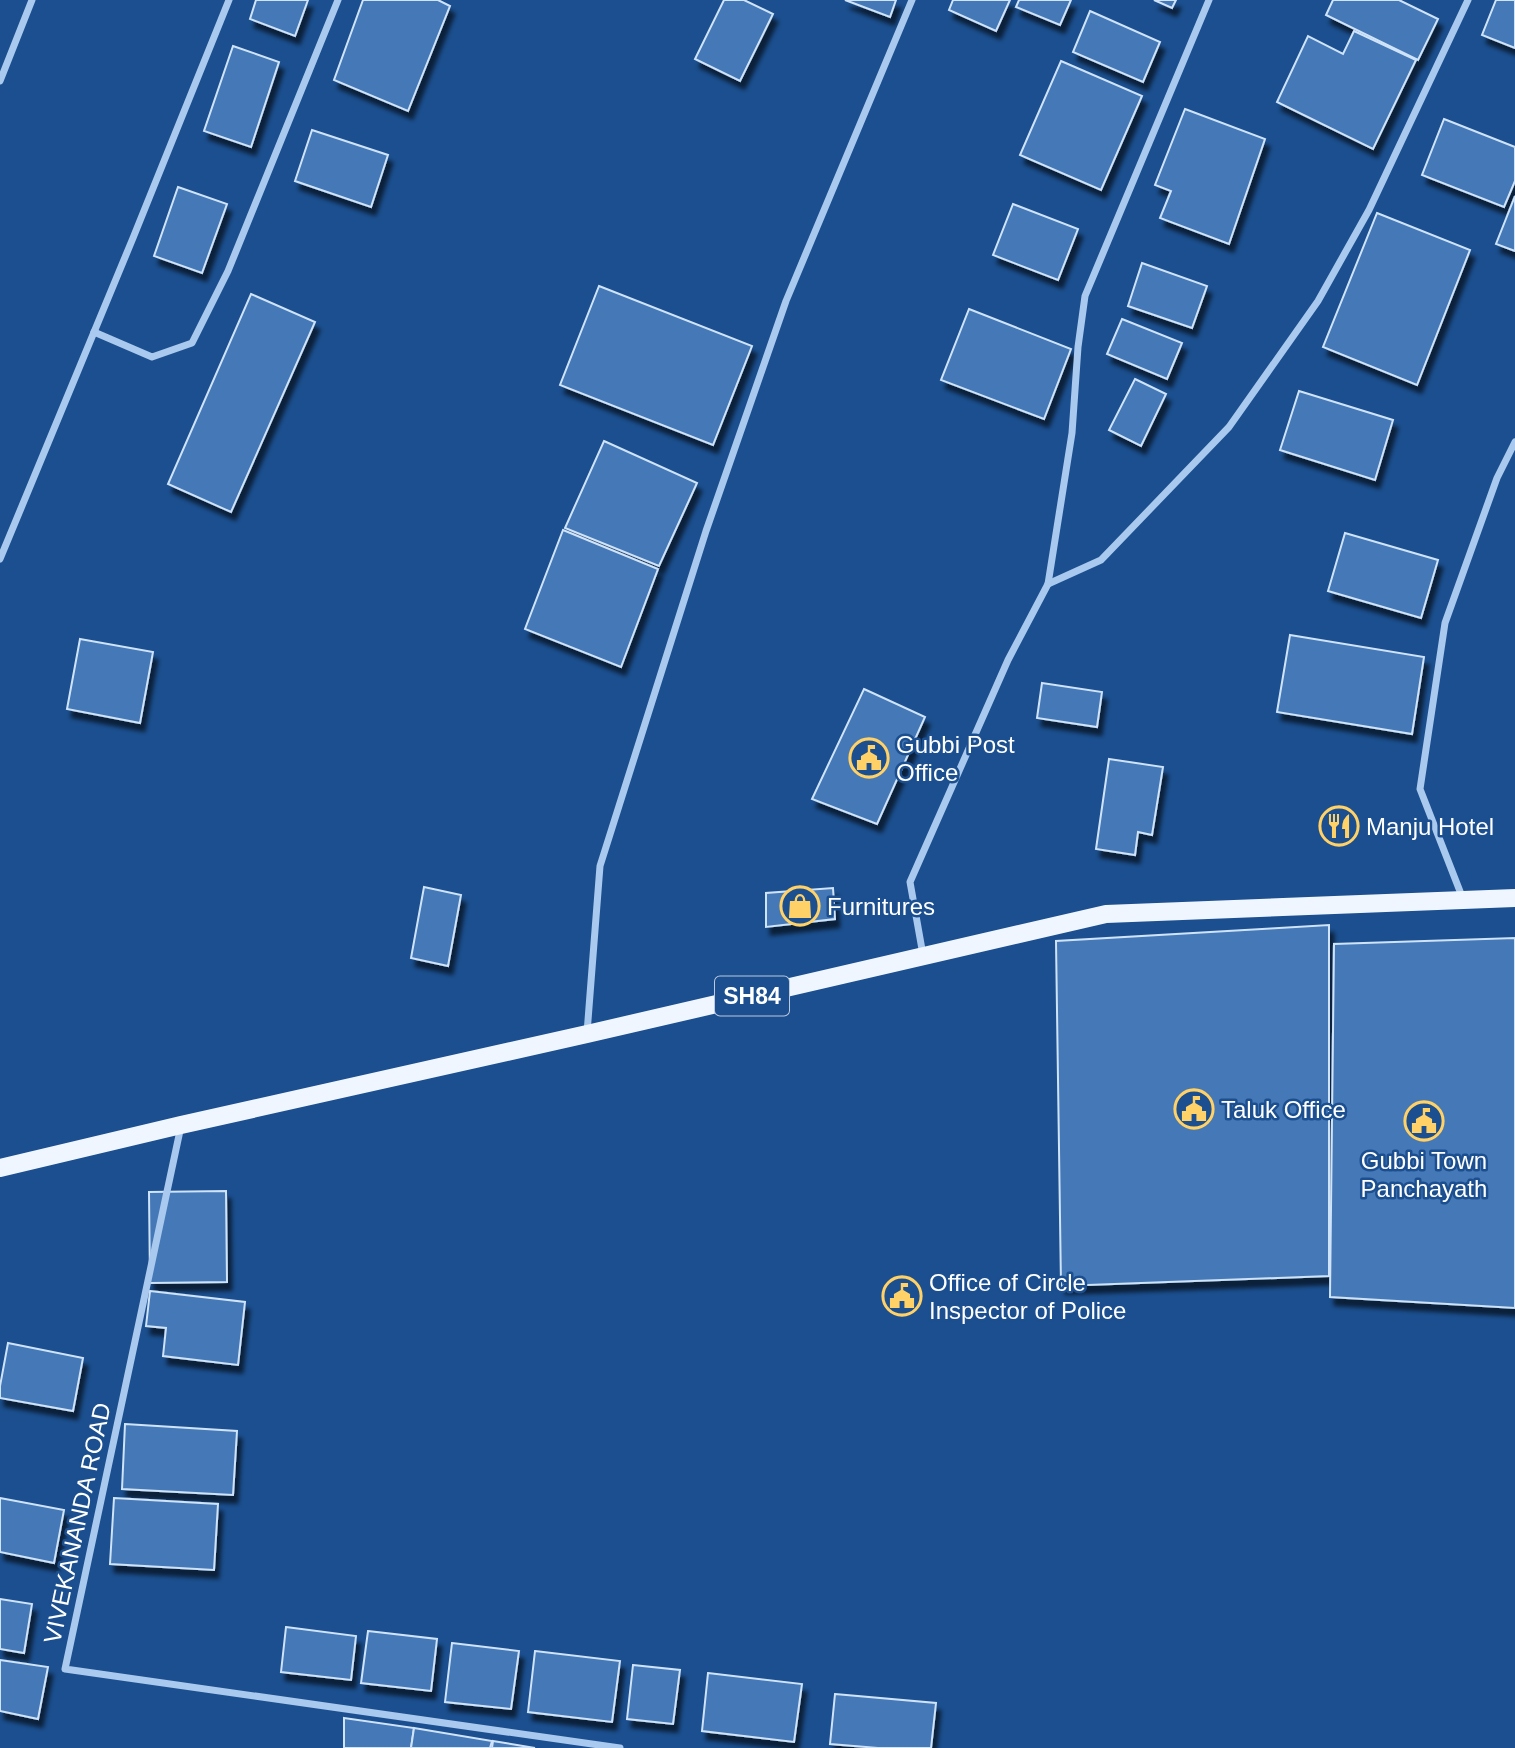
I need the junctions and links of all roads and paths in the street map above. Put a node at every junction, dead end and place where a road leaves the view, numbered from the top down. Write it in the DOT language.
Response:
graph roads {
  1 [pos="32,0"];
  2 [pos="229,0"];
  3 [pos="338,0"];
  4 [pos="912,0"];
  5 [pos="1209,0"];
  6 [pos="1468,0"];
  7 [pos="0,81"];
  8 [pos="94,332"];
  9 [pos="1515,442"];
  10 [pos="0,559"];
  11 [pos="1048,584"];
  12 [pos="1515,898"];
  13 [pos="1463,900"];
  14 [pos="923,956"];
  15 [pos="587,1034"];
  16 [pos="181,1125"];
  17 [pos="0,1168"];
  18 [pos="620,1748"];
  1 -- 7 [label="street"];
  2 -- 8 [label="street"];
  3 -- 8 [label="street"];
  4 -- 15 [label="street"];
  5 -- 11 [label="street"];
  6 -- 11 [label="street"];
  8 -- 10 [label="street"];
  9 -- 13 [label="street"];
  11 -- 14 [label="street"];
  12 -- 13 [label="main road, SH84"];
  13 -- 14 [label="main road, SH84"];
  14 -- 15 [label="main road, SH84"];
  15 -- 16 [label="main road, SH84"];
  16 -- 17 [label="main road, SH84"];
  16 -- 18 [label="street, VIVEKANANDA ROAD"];
}
